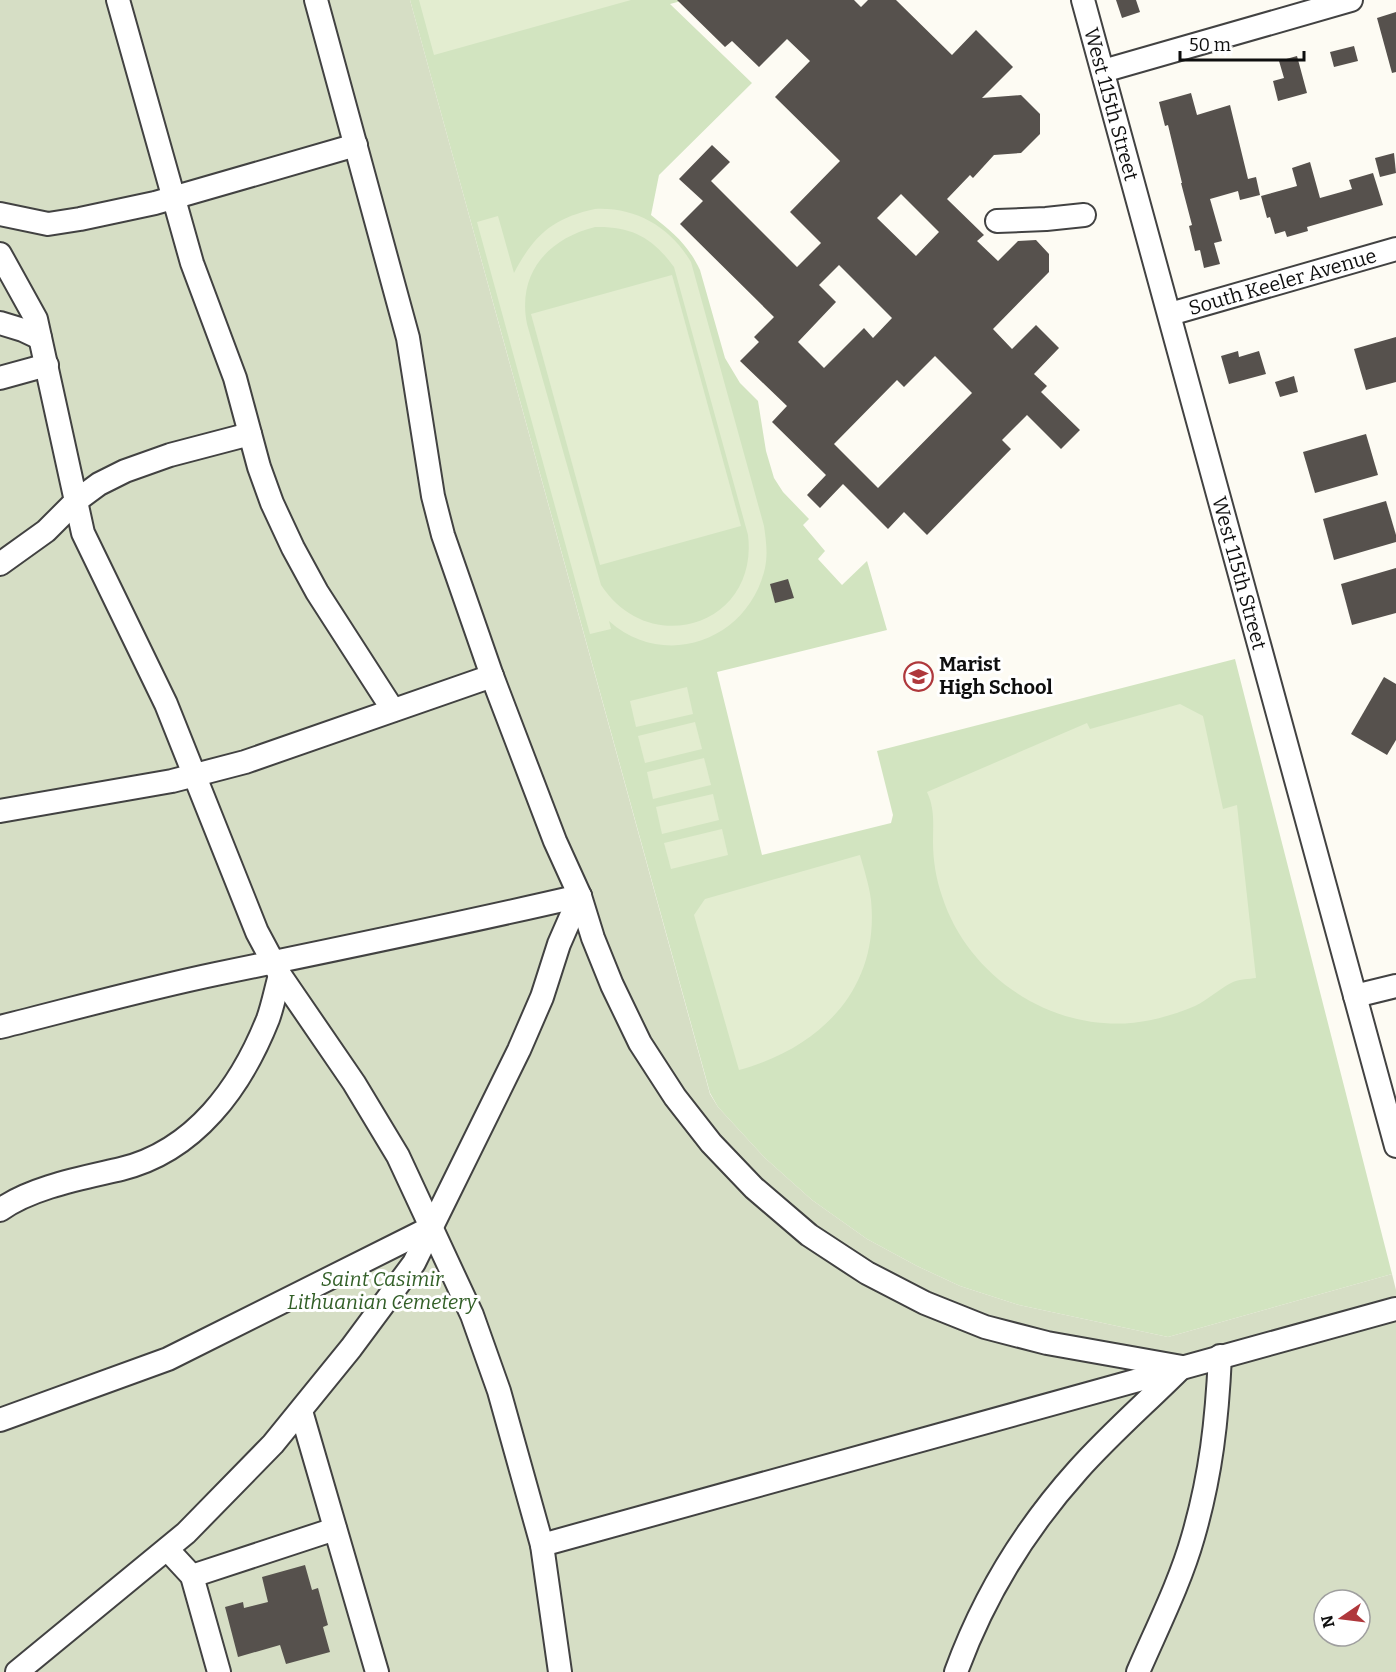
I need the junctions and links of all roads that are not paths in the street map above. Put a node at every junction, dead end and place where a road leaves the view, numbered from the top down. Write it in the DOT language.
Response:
graph roads {
  1 [pos="118,0"];
  2 [pos="316,0"];
  3 [pos="1083,0"];
  4 [pos="1351,0"];
  5 [pos="1103,71"];
  6 [pos="356,145"];
  7 [pos="174,197"];
  8 [pos="0,214"];
  9 [pos="1084,214"];
  10 [pos="997,221"];
  11 [pos="1396,249"];
  12 [pos="0,254"];
  13 [pos="1170,314"];
  14 [pos="0,323"];
  15 [pos="40,338"];
  16 [pos="47,365"];
  17 [pos="0,378"];
  18 [pos="250,434"];
  19 [pos="76,501"];
  20 [pos="0,564"];
  21 [pos="492,676"];
  22 [pos="393,710"];
  23 [pos="194,775"];
  24 [pos="0,812"];
  25 [pos="580,896"];
  26 [pos="277,969"];
  27 [pos="1396,986"];
  28 [pos="1354,996"];
  29 [pos="0,1027"];
  30 [pos="1396,1146"];
  31 [pos="0,1210"];
  32 [pos="432,1227"];
  33 [pos="1395,1309"];
  34 [pos="1220,1356"];
  35 [pos="1182,1367"];
  36 [pos="301,1411"];
  37 [pos="0,1420"];
  38 [pos="335,1529"];
  39 [pos="542,1545"];
  40 [pos="167,1549"];
  41 [pos="192,1576"];
  42 [pos="370,1670"];
  43 [pos="17,1672"];
  44 [pos="219,1672"];
  45 [pos="560,1672"];
  46 [pos="956,1672"];
  47 [pos="1138,1672"];
  1 -- 7 [label="street"];
  2 -- 6 [label="street"];
  3 -- 5 [label="street, West 115th Street"];
  4 -- 5 [label="street"];
  5 -- 13 [label="street, West 115th Street"];
  6 -- 7 [label="street"];
  6 -- 21 [label="street"];
  7 -- 8 [label="street"];
  7 -- 18 [label="street"];
  9 -- 10 [label="street"];
  11 -- 13 [label="street, South Keeler Avenue"];
  12 -- 15 [label="street"];
  13 -- 28 [label="street, West 115th Street"];
  14 -- 15 [label="street"];
  15 -- 16 [label="street"];
  16 -- 17 [label="street"];
  16 -- 19 [label="street"];
  18 -- 19 [label="street"];
  18 -- 22 [label="street"];
  19 -- 20 [label="street"];
  19 -- 23 [label="street"];
  21 -- 22 [label="street"];
  21 -- 25 [label="street"];
  22 -- 23 [label="street"];
  23 -- 24 [label="street"];
  23 -- 26 [label="street"];
  25 -- 26 [label="street"];
  25 -- 32 [label="street"];
  25 -- 35 [label="street"];
  26 -- 29 [label="street"];
  26 -- 31 [label="street"];
  26 -- 32 [label="street"];
  27 -- 28 [label="street"];
  28 -- 30 [label="street, West 115th Street"];
  32 -- 36 [label="street"];
  32 -- 37 [label="street"];
  32 -- 39 [label="street"];
  33 -- 34 [label="street"];
  34 -- 35 [label="street"];
  34 -- 47 [label="street"];
  35 -- 39 [label="street"];
  35 -- 46 [label="street"];
  36 -- 38 [label="street"];
  36 -- 40 [label="street"];
  38 -- 41 [label="street"];
  38 -- 42 [label="street"];
  39 -- 45 [label="street"];
  40 -- 41 [label="street"];
  40 -- 43 [label="street"];
  41 -- 44 [label="street"];
}
